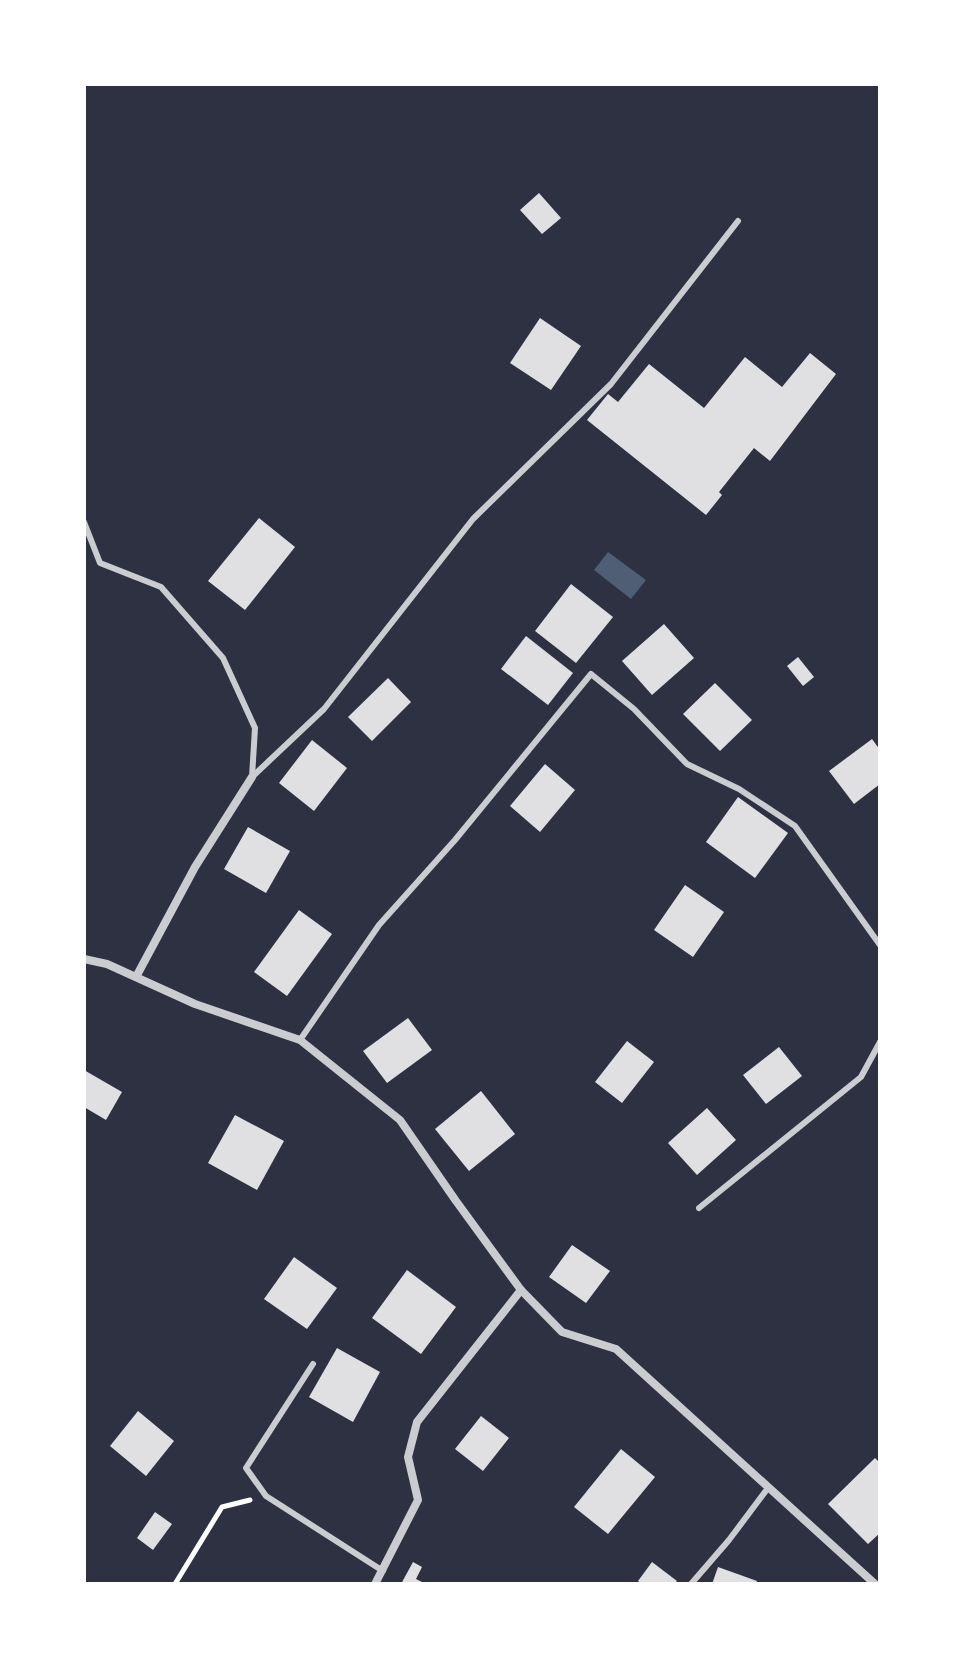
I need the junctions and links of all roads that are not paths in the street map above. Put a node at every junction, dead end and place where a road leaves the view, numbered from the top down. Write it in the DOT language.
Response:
graph roads {
  1 [pos="738,221"];
  2 [pos="84,522"];
  3 [pos="252,777"];
  4 [pos="880,945"];
  5 [pos="84,959"];
  6 [pos="136,977"];
  7 [pos="300,1040"];
  8 [pos="880,1042"];
  9 [pos="699,1208"];
  10 [pos="521,1290"];
  11 [pos="313,1364"];
  12 [pos="768,1488"];
  13 [pos="383,1571"];
  14 [pos="375,1584"];
  15 [pos="691,1584"];
  16 [pos="875,1584"];
  1 -- 3 [label="lane"];
  2 -- 3 [label="lane"];
  3 -- 6 [label="street"];
  4 -- 7 [label="lane"];
  5 -- 6 [label="street"];
  6 -- 7 [label="street"];
  7 -- 10 [label="street"];
  8 -- 9 [label="lane"];
  10 -- 12 [label="street"];
  10 -- 13 [label="street"];
  11 -- 13 [label="lane"];
  12 -- 15 [label="lane"];
  12 -- 16 [label="street"];
  13 -- 14 [label="street"];
}
